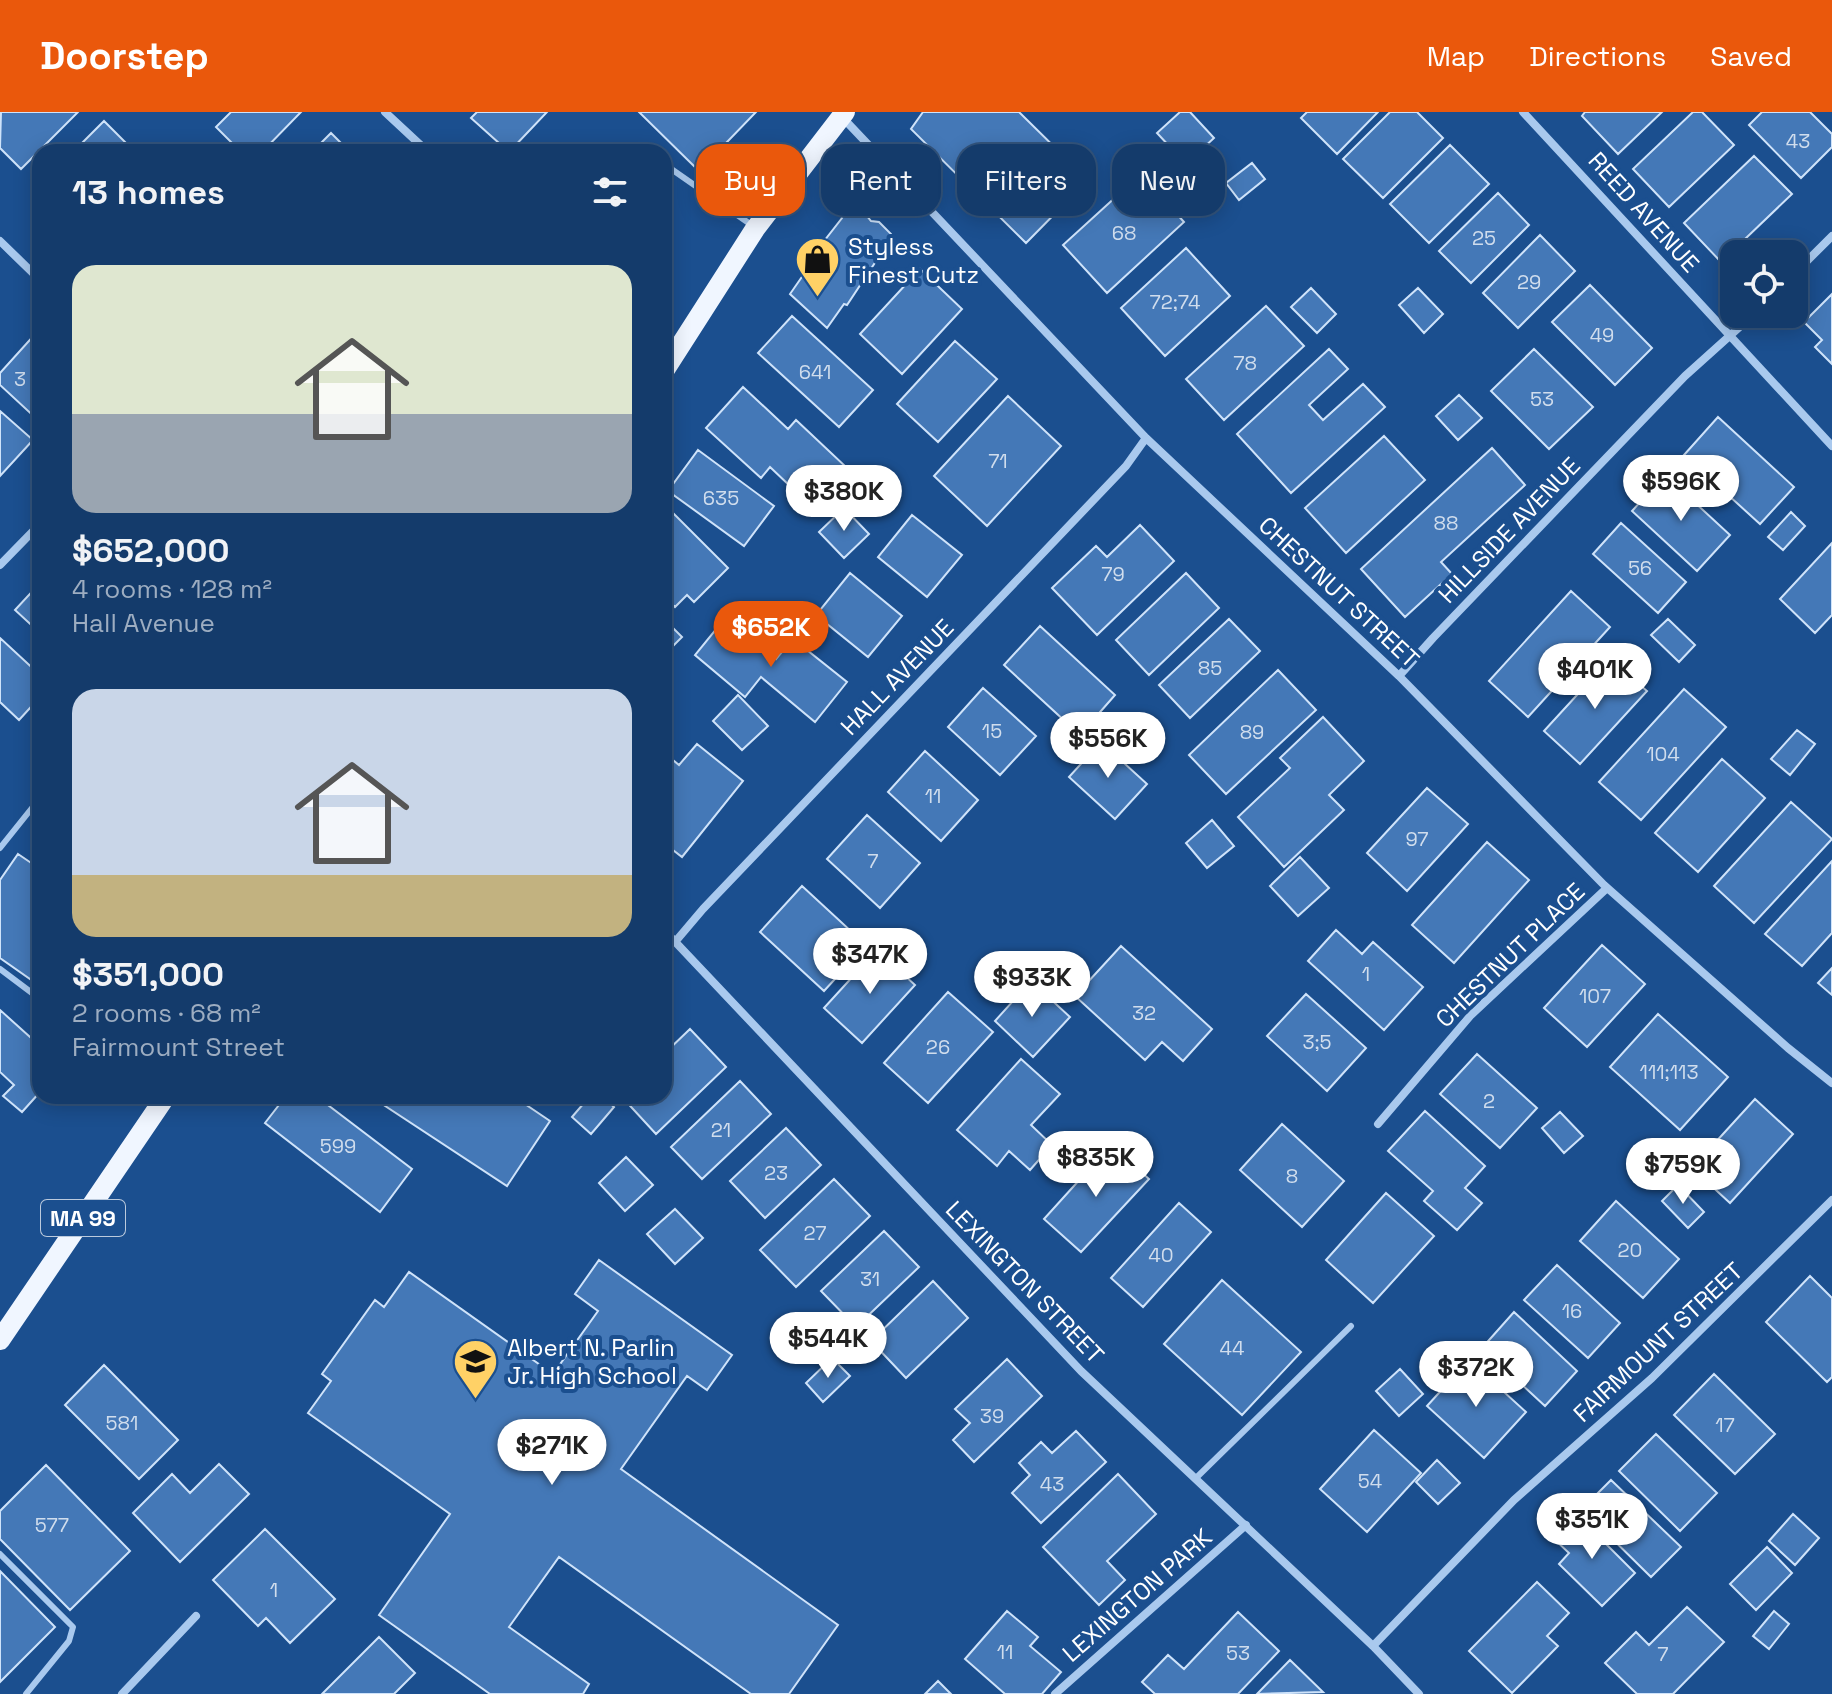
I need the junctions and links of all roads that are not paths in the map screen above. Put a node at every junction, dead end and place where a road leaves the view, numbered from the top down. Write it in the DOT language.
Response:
graph roads {
  1 [pos="385,112"];
  2 [pos="1523,112"];
  3 [pos="841,114"];
  4 [pos="419,144"];
  5 [pos="672,170"];
  6 [pos="755,229"];
  7 [pos="1832,236"];
  8 [pos="0,241"];
  9 [pos="1808,260"];
  10 [pos="32,272"];
  11 [pos="1739,328"];
  12 [pos="1732,335"];
  13 [pos="672,359"];
  14 [pos="1146,438"];
  15 [pos="1832,446"];
  16 [pos="32,532"];
  17 [pos="0,565"];
  18 [pos="1399,676"];
  19 [pos="32,808"];
  20 [pos="0,848"];
  21 [pos="1607,888"];
  22 [pos="672,939"];
  23 [pos="675,942"];
  24 [pos="0,969"];
  25 [pos="32,993"];
  26 [pos="1832,1083"];
  27 [pos="161,1104"];
  28 [pos="1378,1124"];
  29 [pos="1832,1200"];
  30 [pos="1351,1326"];
  31 [pos="0,1340"];
  32 [pos="1196,1478"];
  33 [pos="1246,1525"];
  34 [pos="0,1554"];
  35 [pos="196,1616"];
  36 [pos="1373,1646"];
  37 [pos="26,1694"];
  38 [pos="122,1694"];
  39 [pos="1055,1694"];
  40 [pos="1419,1694"];
  1 -- 4 [label="street"];
  2 -- 12 [label="street, REED AVENUE"];
  3 -- 6 [label="main road"];
  3 -- 14 [label="street, CHESTNUT STREET"];
  5 -- 6 [label="lane"];
  6 -- 13 [label="main road"];
  7 -- 9 [label="street"];
  8 -- 10 [label="street"];
  11 -- 12 [label="street, HILLSIDE AVENUE"];
  12 -- 15 [label="street, REED AVENUE"];
  12 -- 18 [label="street, HILLSIDE AVENUE"];
  14 -- 18 [label="street, CHESTNUT STREET"];
  14 -- 23 [label="street, HALL AVENUE"];
  16 -- 17 [label="street"];
  18 -- 21 [label="street, CHESTNUT STREET"];
  19 -- 20 [label="lane"];
  21 -- 26 [label="street, CHESTNUT STREET"];
  21 -- 28 [label="street, CHESTNUT PLACE"];
  22 -- 23 [label="street, LEXINGTON STREET"];
  23 -- 32 [label="street, LEXINGTON STREET"];
  24 -- 25 [label="lane"];
  27 -- 31 [label="main road, MA 99"];
  29 -- 36 [label="street, FAIRMOUNT STREET"];
  30 -- 32 [label="lane"];
  32 -- 33 [label="street, LEXINGTON STREET"];
  33 -- 36 [label="street, LEXINGTON STREET"];
  33 -- 39 [label="street, LEXINGTON PARK"];
  34 -- 37 [label="lane"];
  35 -- 38 [label="street"];
  36 -- 40 [label="street, LEXINGTON STREET"];
}
